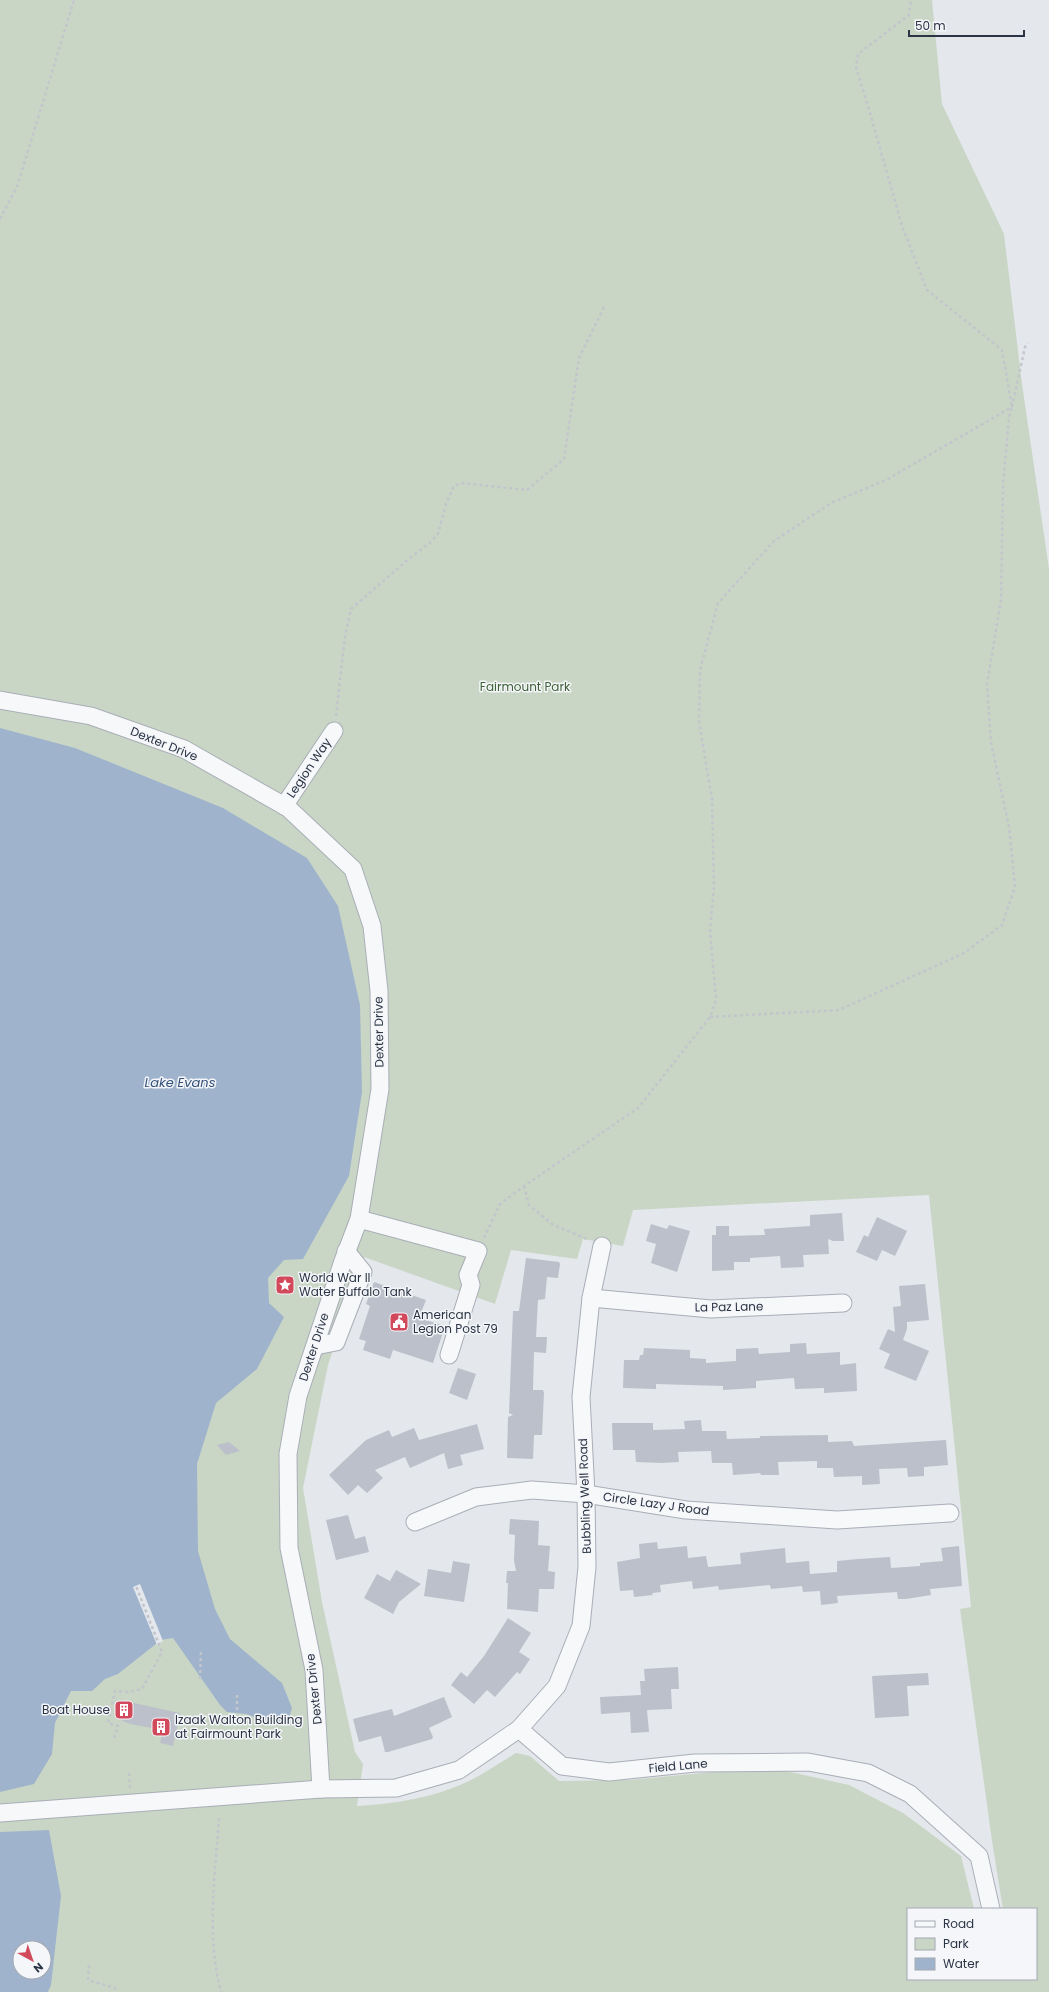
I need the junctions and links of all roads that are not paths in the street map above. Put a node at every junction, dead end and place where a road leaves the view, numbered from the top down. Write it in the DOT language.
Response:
graph roads {
  1 [pos="0,700"];
  2 [pos="334,731"];
  3 [pos="284,806"];
  4 [pos="359,1219"];
  5 [pos="602,1246"];
  6 [pos="591,1298"];
  7 [pos="843,1303"];
  8 [pos="449,1355"];
  9 [pos="586,1494"];
  10 [pos="950,1513"];
  11 [pos="416,1522"];
  12 [pos="519,1729"];
  13 [pos="321,1789"];
  14 [pos="0,1813"];
  15 [pos="991,1908"];
  1 -- 3 [label="street, Dexter Drive"];
  2 -- 3 [label="street, Legion Way"];
  3 -- 4 [label="street, Dexter Drive"];
  4 -- 8 [label="street"];
  4 -- 13 [label="street, Dexter Drive"];
  5 -- 6 [label="street, Bubbling Well Road"];
  6 -- 7 [label="street, La Paz Lane"];
  6 -- 9 [label="street, Bubbling Well Road"];
  9 -- 10 [label="street, Circle Lazy J Road"];
  9 -- 11 [label="street, Circle Lazy J Road"];
  9 -- 12 [label="street, Bubbling Well Road"];
  12 -- 13 [label="street"];
  12 -- 15 [label="street, Field Lane"];
  13 -- 14 [label="street"];
}
